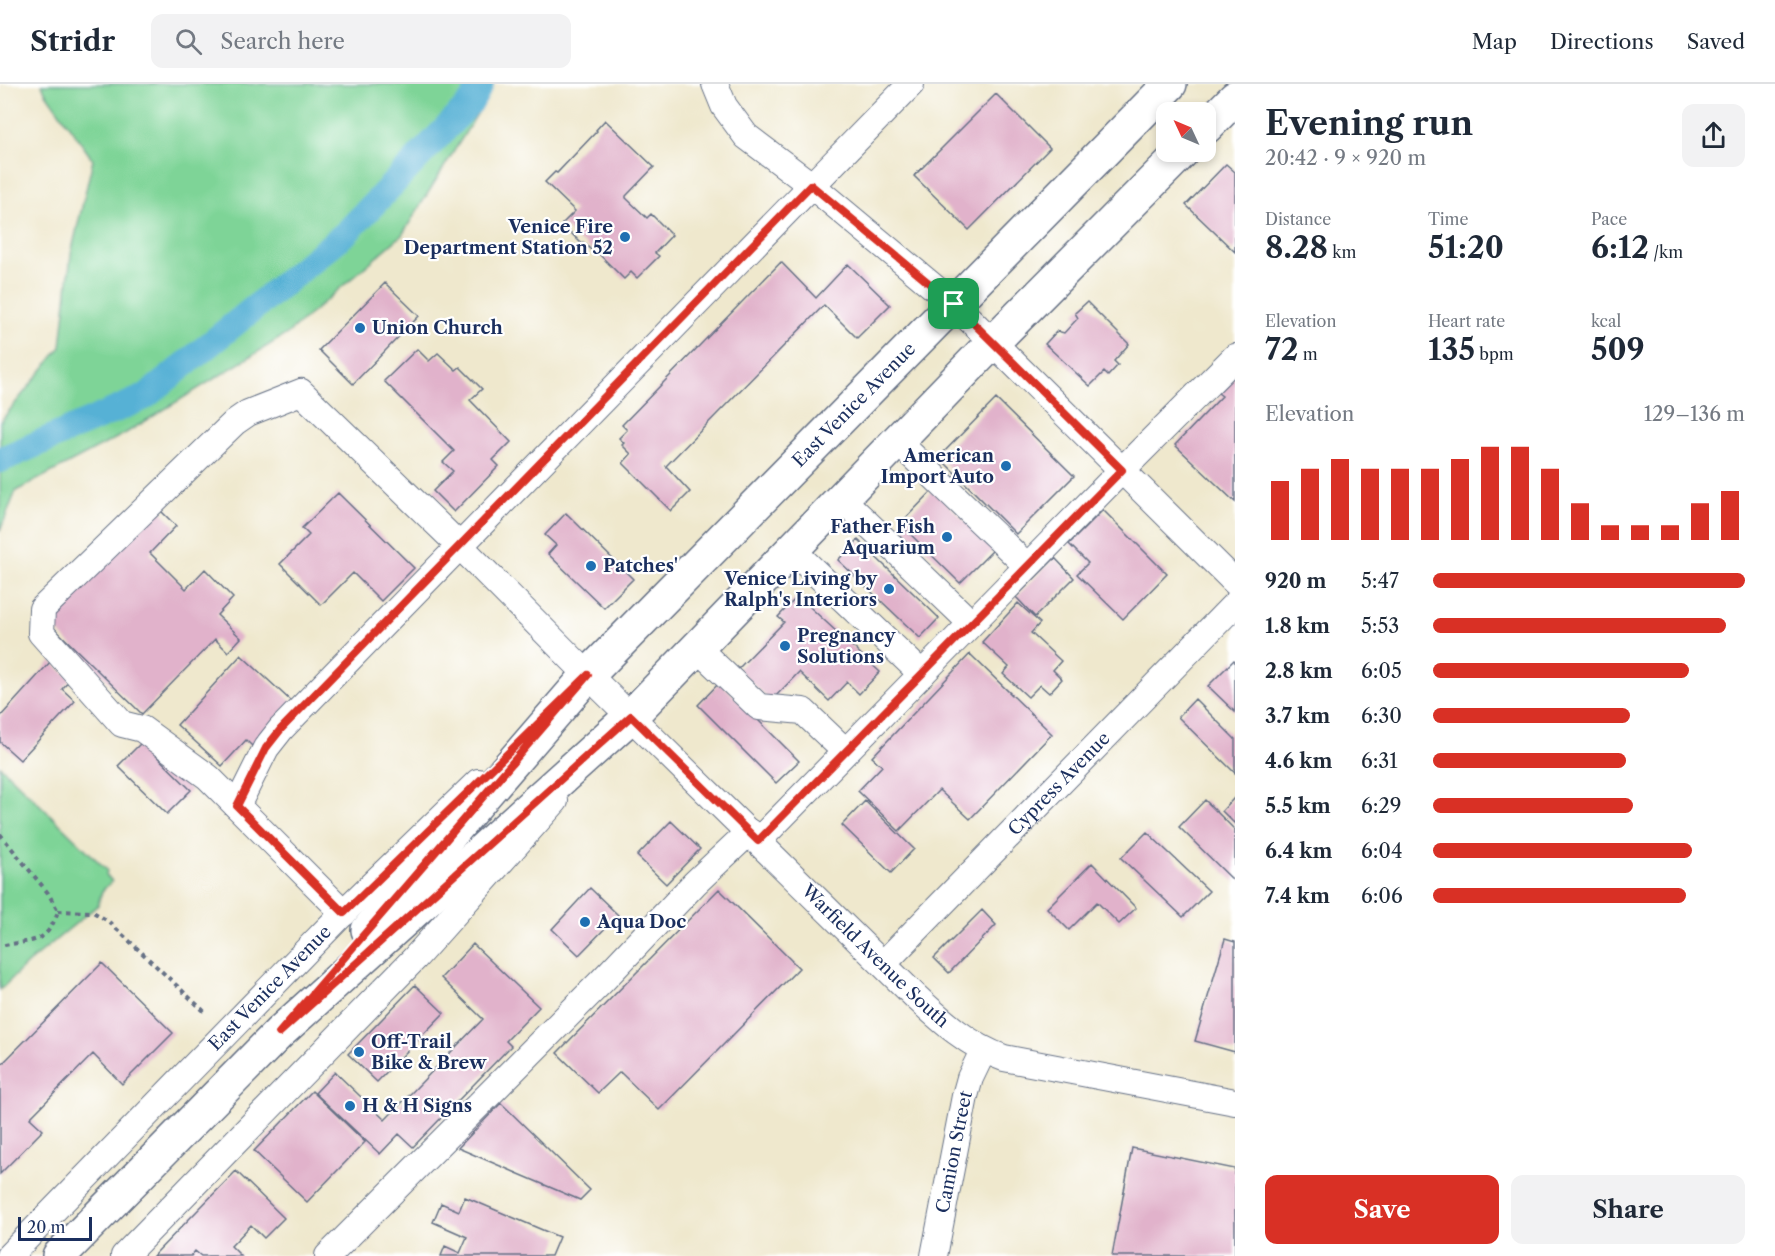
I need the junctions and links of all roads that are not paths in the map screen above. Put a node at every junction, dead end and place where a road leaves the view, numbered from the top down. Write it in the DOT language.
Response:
graph roads {
  1 [pos="715,84"];
  2 [pos="911,84"];
  3 [pos="1170,84"];
  4 [pos="1172,162"];
  5 [pos="811,185"];
  6 [pos="954,304"];
  7 [pos="993,342"];
  8 [pos="1235,357"];
  9 [pos="897,441"];
  10 [pos="1122,470"];
  11 [pos="842,499"];
  12 [pos="460,546"];
  13 [pos="792,550"];
  14 [pos="1027,566"];
  15 [pos="1235,582"];
  16 [pos="1235,604"];
  17 [pos="971,623"];
  18 [pos="697,648"];
  19 [pos="922,674"];
  20 [pos="588,675"];
  21 [pos="631,716"];
  22 [pos="845,751"];
  23 [pos="237,806"];
  24 [pos="753,837"];
  25 [pos="344,913"];
  26 [pos="883,964"];
  27 [pos="279,1033"];
  28 [pos="983,1051"];
  29 [pos="1235,1102"];
  30 [pos="9,1256"];
  31 [pos="59,1256"];
  32 [pos="124,1256"];
  33 [pos="328,1256"];
  34 [pos="934,1256"];
  1 -- 5 [label="street"];
  2 -- 5 [label="street"];
  3 -- 6 [label="main road, East Venice Avenue"];
  4 -- 7 [label="main road, East Venice Avenue"];
  5 -- 6 [label="street"];
  5 -- 12 [label="street"];
  6 -- 7 [label="street"];
  6 -- 20 [label="main road, East Venice Avenue"];
  7 -- 9 [label="main road, East Venice Avenue"];
  7 -- 10 [label="street"];
  8 -- 10 [label="street"];
  9 -- 11 [label="main road, East Venice Avenue"];
  9 -- 14 [label="street"];
  10 -- 14 [label="street"];
  10 -- 15 [label="street"];
  11 -- 13 [label="main road, East Venice Avenue"];
  11 -- 17 [label="street"];
  12 -- 20 [label="street, Warfield Avenue South"];
  12 -- 23 [label="street"];
  12 -- 23 [label="street, Warfield Avenue South"];
  13 -- 18 [label="main road, East Venice Avenue"];
  13 -- 19 [label="street"];
  14 -- 17 [label="street"];
  16 -- 26 [label="street, Cypress Avenue"];
  17 -- 19 [label="street"];
  18 -- 21 [label="main road, East Venice Avenue"];
  18 -- 22 [label="street"];
  19 -- 22 [label="street"];
  20 -- 21 [label="street, Warfield Avenue South"];
  20 -- 25 [label="street, East Venice Avenue"];
  20 -- 27 [label="main road, East Venice Avenue"];
  21 -- 24 [label="street, Warfield Avenue South"];
  21 -- 27 [label="main road, East Venice Avenue"];
  21 -- 32 [label="street, East Venice Avenue"];
  22 -- 24 [label="street"];
  23 -- 25 [label="street"];
  24 -- 26 [label="street, Warfield Avenue South"];
  24 -- 33 [label="street"];
  25 -- 30 [label="street, East Venice Avenue"];
  26 -- 28 [label="street, Warfield Avenue South"];
  27 -- 31 [label="main road, East Venice Avenue"];
  28 -- 29 [label="street, Warfield Avenue South"];
  28 -- 34 [label="street, Camion Street"];
}
